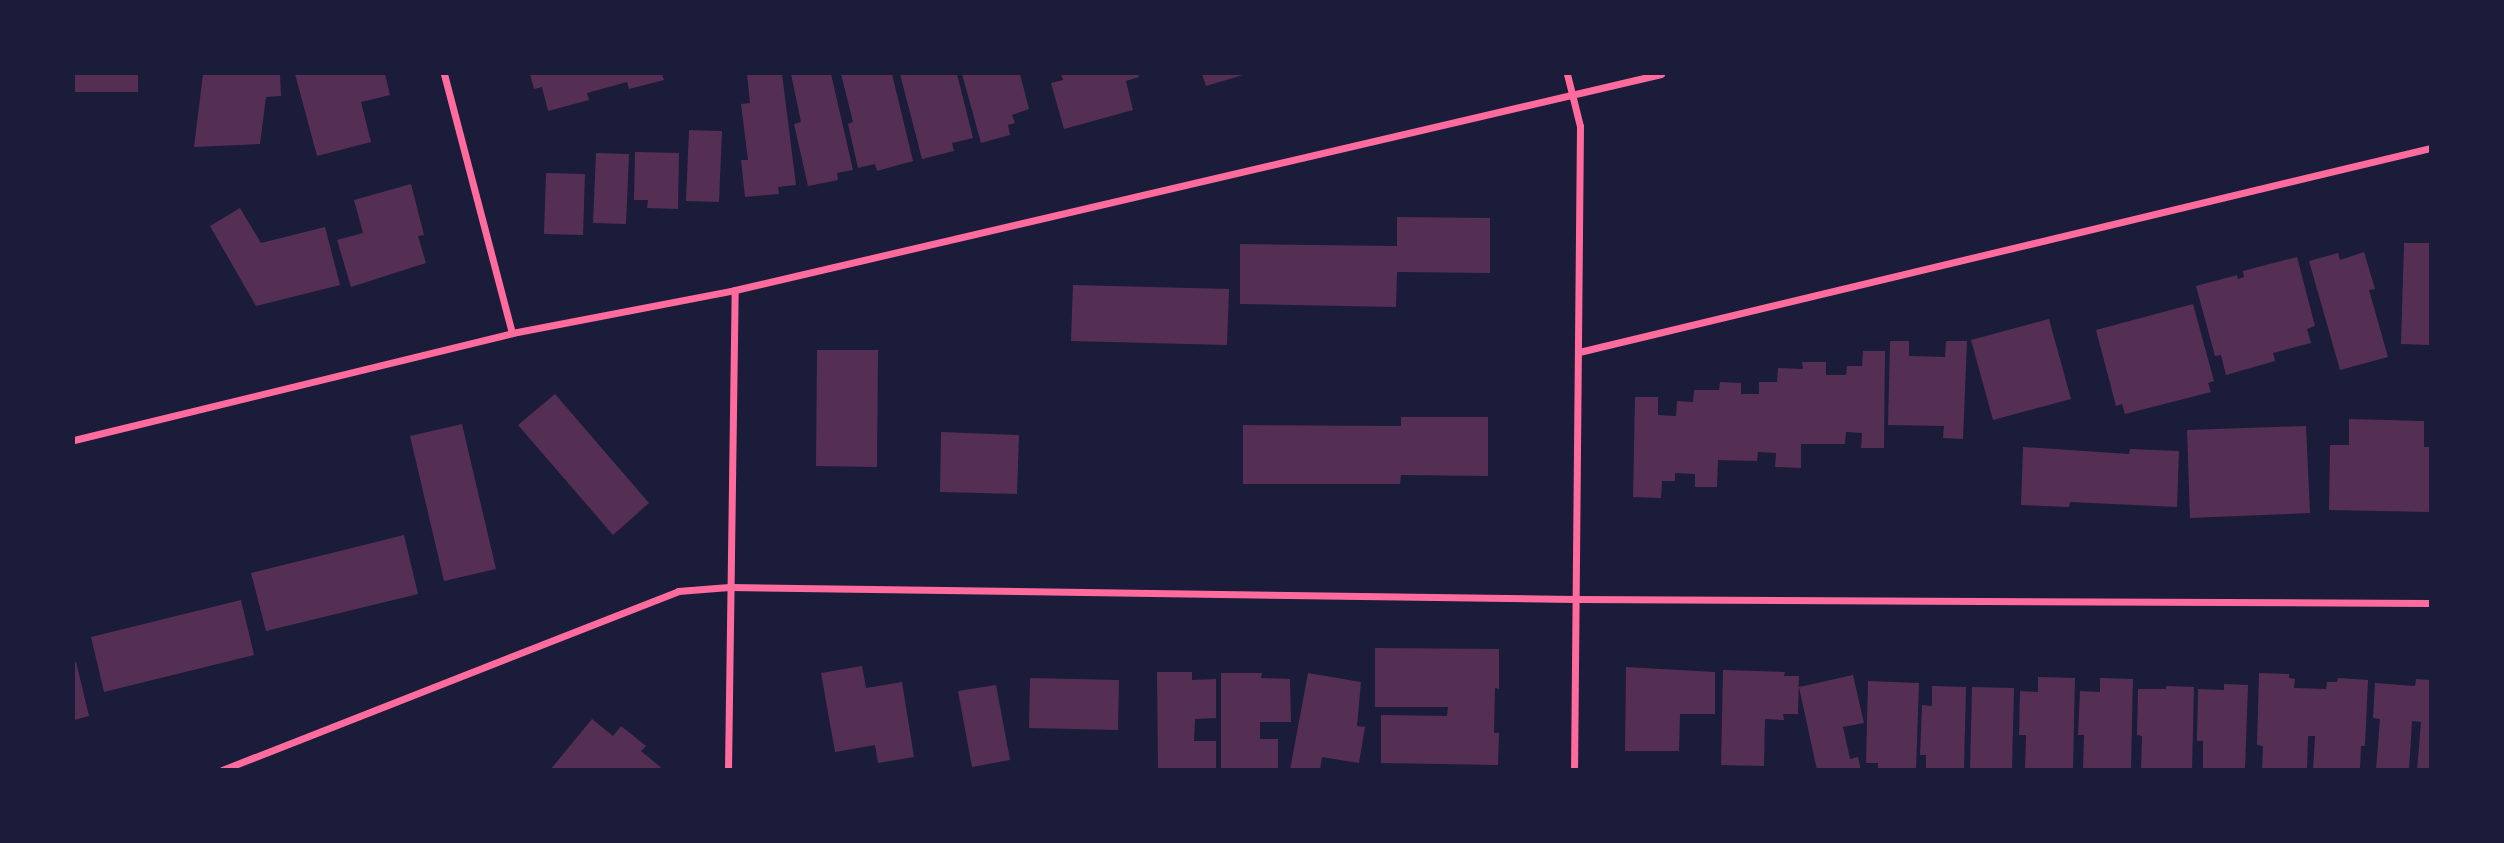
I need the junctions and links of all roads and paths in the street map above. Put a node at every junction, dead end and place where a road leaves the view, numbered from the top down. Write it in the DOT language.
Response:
graph roads {
  1 [pos="444,74"];
  2 [pos="1567,74"];
  3 [pos="1661,74"];
  4 [pos="1572,95"];
  5 [pos="2431,148"];
  6 [pos="735,290"];
  7 [pos="512,333"];
  8 [pos="1579,352"];
  9 [pos="74,440"];
  10 [pos="729,587"];
  11 [pos="1574,599"];
  12 [pos="2431,603"];
  13 [pos="222,769"];
  14 [pos="728,769"];
  15 [pos="1574,769"];
  1 -- 7 [label="street"];
  2 -- 4 [label="street"];
  3 -- 4 [label="street"];
  4 -- 6 [label="street"];
  4 -- 8 [label="street"];
  5 -- 8 [label="street"];
  6 -- 7 [label="street"];
  6 -- 10 [label="street"];
  7 -- 9 [label="street"];
  8 -- 11 [label="street"];
  10 -- 11 [label="street"];
  10 -- 13 [label="street"];
  10 -- 14 [label="street"];
  11 -- 12 [label="street"];
  11 -- 15 [label="street"];
}
